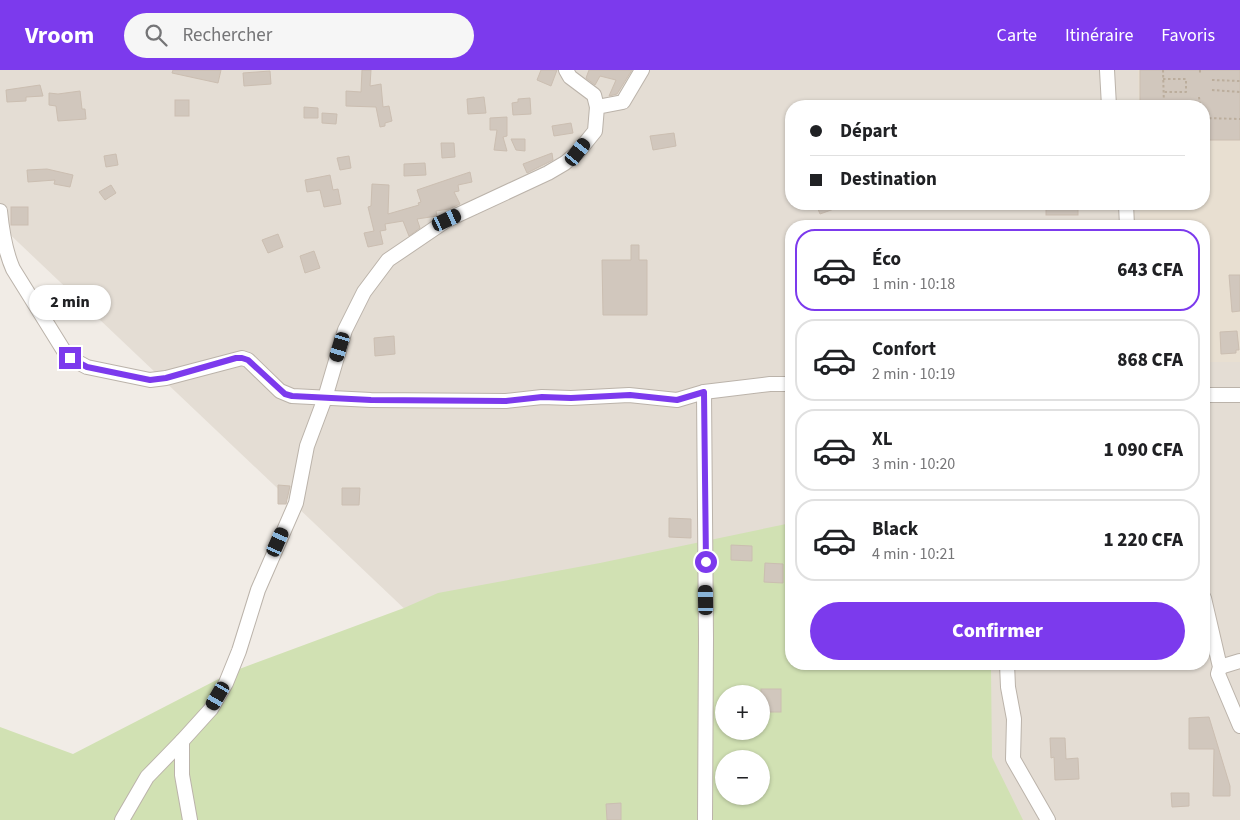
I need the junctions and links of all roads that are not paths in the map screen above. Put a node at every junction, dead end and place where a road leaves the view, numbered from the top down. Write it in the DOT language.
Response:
graph roads {
  1 [pos="566,70"];
  2 [pos="642,70"];
  3 [pos="1107,70"];
  4 [pos="1109,100"];
  5 [pos="597,107"];
  6 [pos="0,211"];
  7 [pos="1,232"];
  8 [pos="785,384"];
  9 [pos="704,392"];
  10 [pos="1210,395"];
  11 [pos="1240,395"];
  12 [pos="325,398"];
  13 [pos="1210,624"];
  14 [pos="1240,661"];
  15 [pos="1220,666"];
  16 [pos="1007,670"];
  17 [pos="1240,726"];
  18 [pos="182,741"];
  19 [pos="122,820"];
  20 [pos="190,820"];
  21 [pos="705,820"];
  22 [pos="1048,820"];
  1 -- 5 [label="street"];
  2 -- 5 [label="street"];
  3 -- 4 [label="street"];
  5 -- 12 [label="street"];
  6 -- 7 [label="street"];
  7 -- 12 [label="street"];
  8 -- 9 [label="street"];
  9 -- 12 [label="street"];
  9 -- 21 [label="street"];
  10 -- 11 [label="street"];
  12 -- 18 [label="street"];
  13 -- 15 [label="street"];
  14 -- 15 [label="street"];
  15 -- 17 [label="street"];
  16 -- 22 [label="street"];
  18 -- 19 [label="street"];
  18 -- 20 [label="street"];
}
